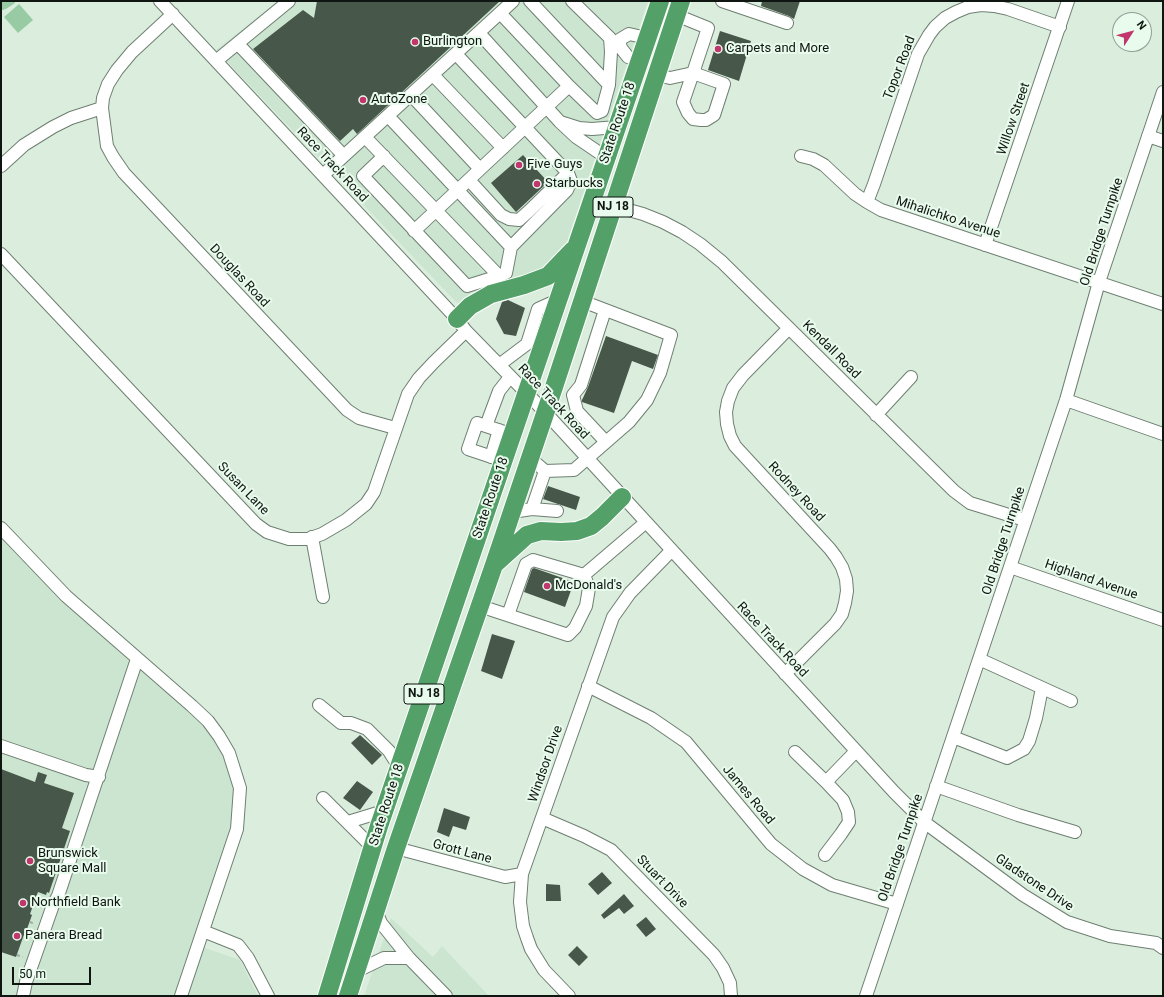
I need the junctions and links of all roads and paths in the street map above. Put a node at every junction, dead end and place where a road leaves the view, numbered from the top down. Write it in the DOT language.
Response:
graph roads {
  1 [pos="160,1"];
  2 [pos="289,1"];
  3 [pos="513,1"];
  4 [pos="530,1"];
  5 [pos="572,1"];
  6 [pos="660,1"];
  7 [pos="722,1"];
  8 [pos="1068,1"];
  9 [pos="747,5"];
  10 [pos="678,8"];
  11 [pos="500,13"];
  12 [pos="173,14"];
  13 [pos="787,23"];
  14 [pos="1060,27"];
  15 [pos="478,33"];
  16 [pos="647,38"];
  17 [pos="615,39"];
  18 [pos="238,44"];
  19 [pos="456,54"];
  20 [pos="216,61"];
  21 [pos="639,61"];
  22 [pos="433,75"];
  23 [pos="657,75"];
  24 [pos="609,85"];
  25 [pos="569,86"];
  26 [pos="1163,92"];
  27 [pos="411,95"];
  28 [pos="102,108"];
  29 [pos="547,108"];
  30 [pos="388,116"];
  31 [pos="560,122"];
  32 [pos="618,127"];
  33 [pos="525,128"];
  34 [pos="365,136"];
  35 [pos="1148,136"];
  36 [pos="1163,141"];
  37 [pos="503,148"];
  38 [pos="344,156"];
  39 [pos="384,156"];
  40 [pos="801,156"];
  41 [pos="607,158"];
  42 [pos="1,166"];
  43 [pos="480,169"];
  44 [pos="568,173"];
  45 [pos="323,175"];
  46 [pos="469,180"];
  47 [pos="458,190"];
  48 [pos="867,202"];
  49 [pos="614,206"];
  50 [pos="436,210"];
  51 [pos="414,231"];
  52 [pos="985,245"];
  53 [pos="577,246"];
  54 [pos="511,247"];
  55 [pos="1,254"];
  56 [pos="499,276"];
  57 [pos="1099,282"];
  58 [pos="558,300"];
  59 [pos="582,301"];
  60 [pos="1163,304"];
  61 [pos="605,310"];
  62 [pos="461,325"];
  63 [pos="789,328"];
  64 [pos="527,344"];
  65 [pos="538,360"];
  66 [pos="499,364"];
  67 [pos="510,377"];
  68 [pos="911,377"];
  69 [pos="554,387"];
  70 [pos="527,394"];
  71 [pos="574,396"];
  72 [pos="1066,400"];
  73 [pos="545,412"];
  74 [pos="876,415"];
  75 [pos="486,426"];
  76 [pos="395,428"];
  77 [pos="506,432"];
  78 [pos="1163,434"];
  79 [pos="606,442"];
  80 [pos="530,458"];
  81 [pos="497,459"];
  82 [pos="587,459"];
  83 [pos="545,471"];
  84 [pos="622,497"];
  85 [pos="532,509"];
  86 [pos="557,510"];
  87 [pos="512,512"];
  88 [pos="1025,520"];
  89 [pos="645,522"];
  90 [pos="1,528"];
  91 [pos="312,537"];
  92 [pos="671,551"];
  93 [pos="494,565"];
  94 [pos="1010,567"];
  95 [pos="584,575"];
  96 [pos="323,597"];
  97 [pos="480,606"];
  98 [pos="508,615"];
  99 [pos="1163,620"];
  100 [pos="137,659"];
  101 [pos="979,659"];
  102 [pos="785,674"];
  103 [pos="588,686"];
  104 [pos="1042,688"];
  105 [pos="1071,701"];
  106 [pos="319,705"];
  107 [pos="953,737"];
  108 [pos="1,746"];
  109 [pos="856,751"];
  110 [pos="795,752"];
  111 [pos="399,767"];
  112 [pos="99,777"];
  113 [pos="826,782"];
  114 [pos="936,786"];
  115 [pos="323,798"];
  116 [pos="384,812"];
  117 [pos="542,818"];
  118 [pos="348,822"];
  119 [pos="924,822"];
  120 [pos="1075,832"];
  121 [pos="372,847"];
  122 [pos="396,848"];
  123 [pos="825,855"];
  124 [pos="522,874"];
  125 [pos="43,901"];
  126 [pos="897,904"];
  127 [pos="34,905"];
  128 [pos="41,907"];
  129 [pos="40,911"];
  130 [pos="376,911"];
  131 [pos="30,922"];
  132 [pos="33,930"];
  133 [pos="203,931"];
  134 [pos="1163,947"];
  135 [pos="17,955"];
  136 [pos="409,958"];
  137 [pos="22,964"];
  138 [pos="357,971"];
  139 [pos="23,996"];
  140 [pos="182,996"];
  141 [pos="268,996"];
  142 [pos="327,996"];
  143 [pos="348,996"];
  144 [pos="446,996"];
  145 [pos="569,996"];
  146 [pos="730,996"];
  147 [pos="866,996"];
  1 -- 12 [label="street, Race Track Road"];
  2 -- 18 [label="street"];
  3 -- 11 [label="street"];
  4 -- 24 [label="street"];
  5 -- 17 [label="street"];
  6 -- 16 [label="highway, State Route 18 / NJ 18"];
  7 -- 9 [label="street"];
  8 -- 14 [label="street, Willow Street"];
  9 -- 13 [label="street"];
  10 -- 23 [label="highway, State Route 18 / NJ 18"];
  10 -- 23 [label="street"];
  11 -- 15 [label="street"];
  11 -- 25 [label="street"];
  12 -- 20 [label="street, Race Track Road"];
  12 -- 28 [label="street"];
  14 -- 48 [label="street, Topor Road"];
  14 -- 52 [label="street, Willow Street"];
  15 -- 19 [label="street"];
  15 -- 29 [label="street"];
  16 -- 17 [label="street"];
  16 -- 21 [label="highway, State Route 18 / NJ 18"];
  17 -- 21 [label="street"];
  17 -- 24 [label="street"];
  18 -- 20 [label="street"];
  18 -- 38 [label="street"];
  19 -- 22 [label="street"];
  19 -- 33 [label="street"];
  20 -- 45 [label="street, Race Track Road"];
  21 -- 32 [label="highway, State Route 18 / NJ 18"];
  22 -- 27 [label="street"];
  22 -- 37 [label="street"];
  23 -- 49 [label="highway, State Route 18 / NJ 18"];
  24 -- 25 [label="street"];
  25 -- 29 [label="street"];
  26 -- 35 [label="street, Old Bridge Turnpike"];
  27 -- 30 [label="street"];
  27 -- 43 [label="street"];
  28 -- 42 [label="street"];
  28 -- 76 [label="street, Douglas Road"];
  29 -- 31 [label="street"];
  29 -- 33 [label="street"];
  30 -- 34 [label="street"];
  30 -- 47 [label="street"];
  31 -- 32 [label="street"];
  31 -- 41 [label="street"];
  32 -- 41 [label="highway, State Route 18 / NJ 18"];
  33 -- 37 [label="street"];
  33 -- 44 [label="street"];
  34 -- 38 [label="street"];
  34 -- 39 [label="street"];
  35 -- 36 [label="street"];
  35 -- 57 [label="street, Old Bridge Turnpike"];
  37 -- 43 [label="street"];
  38 -- 45 [label="street"];
  39 -- 50 [label="street"];
  39 -- 51 [label="street"];
  40 -- 48 [label="street, Mihalichko Avenue"];
  41 -- 53 [label="highway, State Route 18 / NJ 18"];
  43 -- 46 [label="street"];
  44 -- 46 [label="street"];
  44 -- 54 [label="street"];
  45 -- 62 [label="street, Race Track Road"];
  46 -- 47 [label="street"];
  47 -- 50 [label="street"];
  47 -- 54 [label="street"];
  48 -- 52 [label="street, Mihalichko Avenue"];
  49 -- 59 [label="highway, State Route 18 / NJ 18"];
  49 -- 63 [label="street, Kendall Road"];
  50 -- 51 [label="street"];
  50 -- 56 [label="street"];
  51 -- 56 [label="street"];
  52 -- 57 [label="street, Mihalichko Avenue"];
  53 -- 58 [label="highway, State Route 18 / NJ 18"];
  53 -- 62 [label="highway"];
  54 -- 56 [label="street"];
  55 -- 91 [label="street, Susan Lane"];
  57 -- 60 [label="street, Mihalichko Avenue"];
  57 -- 72 [label="street, Old Bridge Turnpike"];
  58 -- 64 [label="street"];
  58 -- 65 [label="highway, State Route 18 / NJ 18"];
  59 -- 61 [label="street"];
  59 -- 69 [label="highway, State Route 18 / NJ 18"];
  61 -- 71 [label="street"];
  61 -- 79 [label="street"];
  62 -- 66 [label="street, Race Track Road"];
  62 -- 76 [label="street, Susan Lane"];
  63 -- 74 [label="street, Kendall Road"];
  63 -- 102 [label="street, Rodney Road"];
  64 -- 65 [label="street"];
  64 -- 66 [label="street"];
  65 -- 70 [label="highway, State Route 18 / NJ 18"];
  66 -- 67 [label="street, Race Track Road"];
  67 -- 70 [label="street, Race Track Road"];
  67 -- 75 [label="street"];
  68 -- 74 [label="street"];
  69 -- 71 [label="street"];
  69 -- 73 [label="highway, State Route 18 / NJ 18"];
  70 -- 73 [label="street, Race Track Road"];
  70 -- 77 [label="highway, State Route 18 / NJ 18"];
  71 -- 79 [label="street"];
  72 -- 78 [label="street"];
  72 -- 88 [label="street, Old Bridge Turnpike"];
  73 -- 80 [label="highway, State Route 18 / NJ 18"];
  73 -- 82 [label="street, Race Track Road"];
  74 -- 88 [label="street, Kendall Road"];
  75 -- 77 [label="street"];
  75 -- 81 [label="street"];
  76 -- 91 [label="street, Susan Lane"];
  77 -- 81 [label="highway, State Route 18 / NJ 18"];
  79 -- 82 [label="street"];
  80 -- 83 [label="street"];
  80 -- 87 [label="highway, State Route 18 / NJ 18"];
  81 -- 111 [label="highway, State Route 18 / NJ 18"];
  82 -- 83 [label="street"];
  82 -- 84 [label="street, Race Track Road"];
  83 -- 85 [label="street"];
  84 -- 89 [label="street, Race Track Road"];
  84 -- 93 [label="highway"];
  85 -- 86 [label="street"];
  85 -- 87 [label="street"];
  87 -- 93 [label="highway, State Route 18 / NJ 18"];
  88 -- 94 [label="street, Old Bridge Turnpike"];
  89 -- 92 [label="street, Race Track Road"];
  89 -- 95 [label="street"];
  90 -- 100 [label="street"];
  91 -- 96 [label="street"];
  92 -- 102 [label="street, Race Track Road"];
  92 -- 103 [label="street, Windsor Drive"];
  93 -- 97 [label="highway, State Route 18 / NJ 18"];
  94 -- 99 [label="street, Highland Avenue"];
  94 -- 101 [label="street, Old Bridge Turnpike"];
  95 -- 98 [label="street"];
  95 -- 98 [label="street"];
  97 -- 98 [label="street"];
  97 -- 122 [label="highway, State Route 18 / NJ 18"];
  100 -- 112 [label="street"];
  100 -- 133 [label="street"];
  101 -- 104 [label="street"];
  101 -- 107 [label="street, Old Bridge Turnpike"];
  102 -- 109 [label="street, Race Track Road"];
  103 -- 117 [label="street, Windsor Drive"];
  103 -- 126 [label="street, James Road"];
  104 -- 105 [label="street"];
  104 -- 107 [label="street"];
  106 -- 111 [label="street"];
  107 -- 114 [label="street, Old Bridge Turnpike"];
  108 -- 112 [label="street"];
  109 -- 113 [label="street"];
  109 -- 119 [label="street, Race Track Road"];
  110 -- 113 [label="street"];
  111 -- 116 [label="highway, State Route 18 / NJ 18"];
  112 -- 139 [label="street"];
  113 -- 123 [label="street"];
  114 -- 119 [label="street, Old Bridge Turnpike"];
  114 -- 120 [label="street"];
  115 -- 118 [label="street"];
  116 -- 118 [label="street"];
  116 -- 121 [label="highway, State Route 18 / NJ 18"];
  117 -- 124 [label="street, Windsor Drive"];
  117 -- 146 [label="street, Stuart Drive"];
  118 -- 121 [label="street"];
  119 -- 126 [label="street, Old Bridge Turnpike"];
  119 -- 134 [label="street, Gladstone Drive"];
  121 -- 142 [label="highway, State Route 18 / NJ 18"];
  122 -- 124 [label="street, Grott Lane"];
  122 -- 130 [label="highway, State Route 18 / NJ 18"];
  124 -- 145 [label="street, Windsor Drive"];
  125 -- 128 [label="path"];
  126 -- 147 [label="street, Old Bridge Turnpike"];
  127 -- 128 [label="path"];
  128 -- 129 [label="path"];
  130 -- 136 [label="street"];
  130 -- 138 [label="highway, State Route 18 / NJ 18"];
  131 -- 132 [label="path"];
  133 -- 140 [label="street"];
  133 -- 141 [label="street"];
  135 -- 137 [label="path"];
  136 -- 138 [label="street"];
  136 -- 144 [label="street"];
  138 -- 143 [label="highway, State Route 18 / NJ 18"];
}
